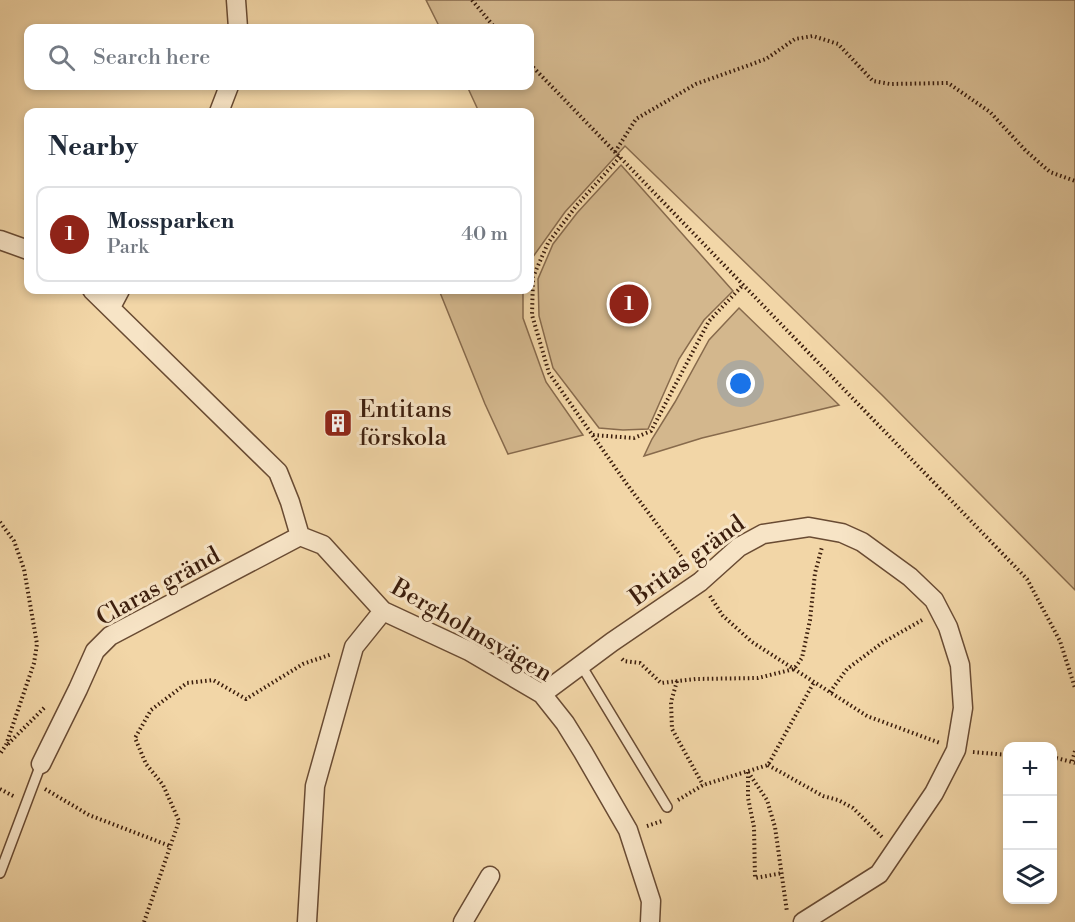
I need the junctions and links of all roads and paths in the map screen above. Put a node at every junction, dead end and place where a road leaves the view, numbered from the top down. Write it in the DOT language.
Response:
graph roads {
  1 [pos="236,0"];
  2 [pos="472,0"];
  3 [pos="238,24"];
  4 [pos="492,24"];
  5 [pos="534,68"];
  6 [pos="227,90"];
  7 [pos="221,108"];
  8 [pos="615,152"];
  9 [pos="620,158"];
  10 [pos="1075,181"];
  11 [pos="0,240"];
  12 [pos="24,249"];
  13 [pos="534,273"];
  14 [pos="743,285"];
  15 [pos="96,294"];
  16 [pos="118,294"];
  17 [pos="532,294"];
  18 [pos="111,307"];
  19 [pos="593,435"];
  20 [pos="0,522"];
  21 [pos="827,530"];
  22 [pos="300,536"];
  23 [pos="700,582"];
  24 [pos="939,610"];
  25 [pos="382,611"];
  26 [pos="612,642"];
  27 [pos="354,647"];
  28 [pos="581,665"];
  29 [pos="794,669"];
  30 [pos="677,681"];
  31 [pos="814,682"];
  32 [pos="1075,688"];
  33 [pos="830,692"];
  34 [pos="542,694"];
  35 [pos="48,704"];
  36 [pos="6,745"];
  37 [pos="956,750"];
  38 [pos="1075,751"];
  39 [pos="0,754"];
  40 [pos="993,754"];
  41 [pos="1003,755"];
  42 [pos="1057,758"];
  43 [pos="1073,763"];
  44 [pos="41,764"];
  45 [pos="768,765"];
  46 [pos="748,772"];
  47 [pos="34,782"];
  48 [pos="703,785"];
  49 [pos="667,807"];
  50 [pos="628,830"];
  51 [pos="881,836"];
  52 [pos="170,846"];
  53 [pos="0,873"];
  54 [pos="783,873"];
  55 [pos="490,876"];
  56 [pos="144,922"];
  57 [pos="307,922"];
  58 [pos="463,922"];
  59 [pos="650,922"];
  60 [pos="788,922"];
  61 [pos="803,922"];
  1 -- 3 [label="street"];
  2 -- 4 [label="path"];
  5 -- 8 [label="path"];
  6 -- 7 [label="street"];
  8 -- 9 [label="path"];
  8 -- 10 [label="path"];
  9 -- 13 [label="path"];
  9 -- 14 [label="path"];
  11 -- 12 [label="street"];
  14 -- 19 [label="path"];
  14 -- 32 [label="path"];
  15 -- 18 [label="street"];
  16 -- 18 [label="street"];
  17 -- 19 [label="path"];
  18 -- 22 [label="street"];
  19 -- 23 [label="path"];
  20 -- 36 [label="path"];
  21 -- 23 [label="street, Britas gränd"];
  21 -- 24 [label="street, Britas gränd"];
  21 -- 29 [label="path"];
  22 -- 25 [label="street, Bergholmsvägen"];
  22 -- 44 [label="street, Claras gränd"];
  23 -- 26 [label="street, Britas gränd"];
  23 -- 29 [label="path"];
  24 -- 33 [label="path"];
  24 -- 37 [label="street, Britas gränd"];
  25 -- 27 [label="street"];
  25 -- 34 [label="street, Bergholmsvägen"];
  26 -- 28 [label="street, Britas gränd"];
  26 -- 30 [label="path"];
  27 -- 52 [label="path"];
  27 -- 57 [label="street"];
  28 -- 34 [label="street, Britas gränd"];
  28 -- 49 [label="lane"];
  29 -- 30 [label="path"];
  29 -- 31 [label="path"];
  30 -- 48 [label="path"];
  31 -- 33 [label="path"];
  31 -- 45 [label="path"];
  33 -- 37 [label="path"];
  34 -- 50 [label="street, Bergholmsvägen"];
  35 -- 36 [label="path"];
  36 -- 39 [label="path"];
  37 -- 61 [label="street, Britas gränd"];
  38 -- 43 [label="path"];
  40 -- 41 [label="path"];
  42 -- 43 [label="path"];
  44 -- 47 [label="lane, Claras gränd"];
  45 -- 46 [label="path"];
  45 -- 51 [label="path"];
  46 -- 48 [label="path"];
  46 -- 54 [label="path"];
  46 -- 54 [label="path"];
  47 -- 52 [label="path"];
  47 -- 53 [label="lane, Claras gränd"];
  48 -- 49 [label="path"];
  49 -- 50 [label="path"];
  50 -- 59 [label="street, Bergholmsvägen"];
  52 -- 56 [label="path"];
  54 -- 60 [label="path"];
  55 -- 58 [label="street"];
}
